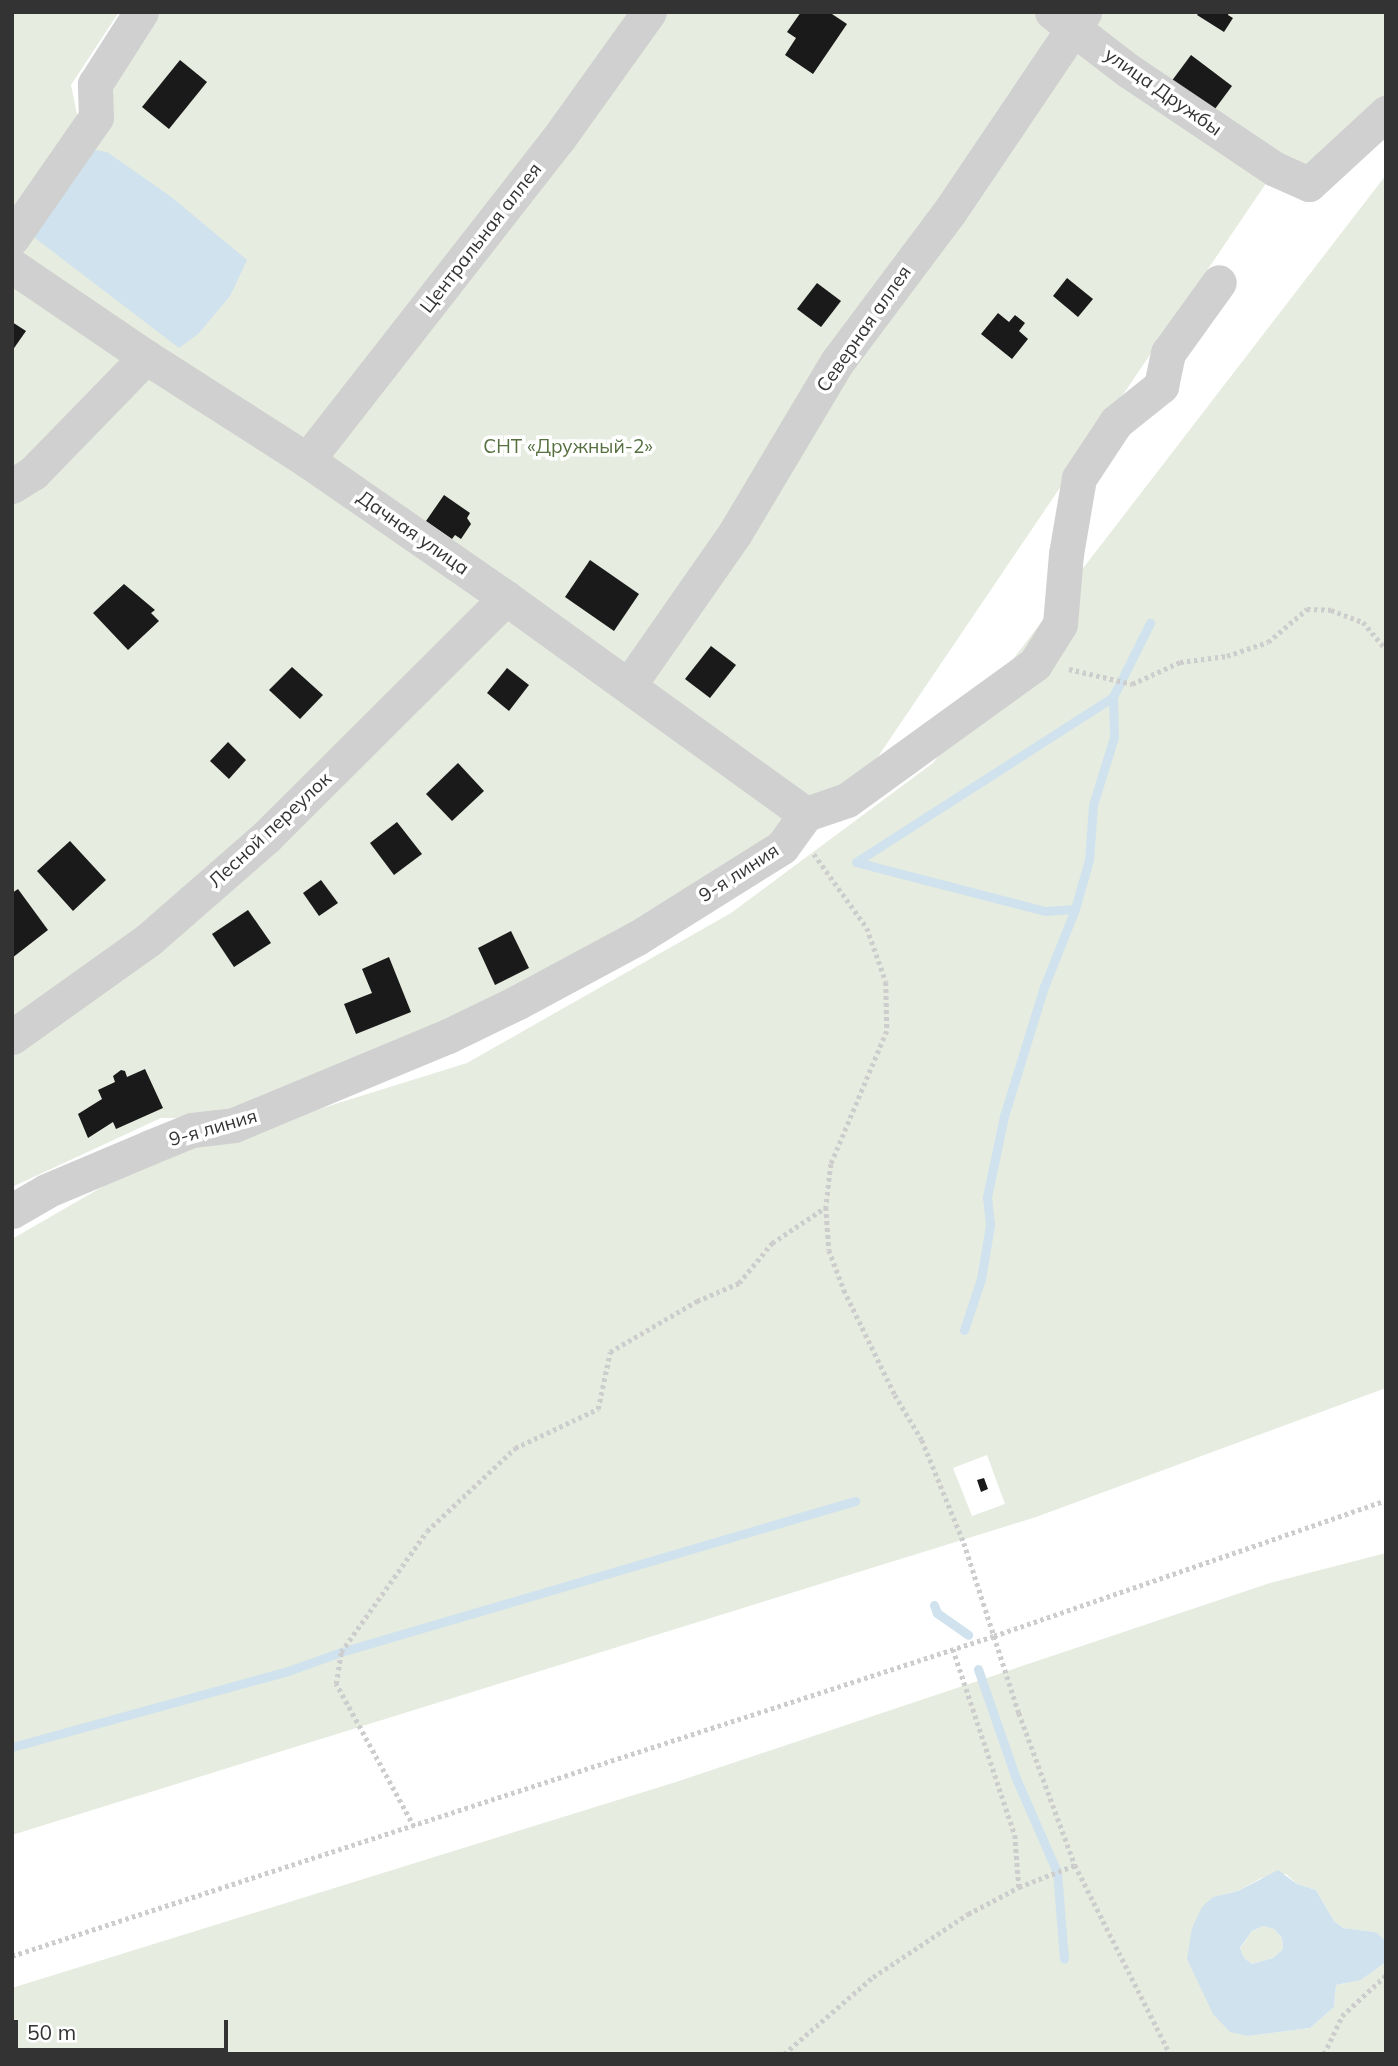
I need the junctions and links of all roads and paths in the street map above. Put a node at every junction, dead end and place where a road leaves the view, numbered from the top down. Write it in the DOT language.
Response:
graph roads {
  1 [pos="141,12"];
  2 [pos="649,12"];
  3 [pos="1070,18"];
  4 [pos="1386,113"];
  5 [pos="12,237"];
  6 [pos="12,266"];
  7 [pos="1219,282"];
  8 [pos="146,357"];
  9 [pos="307,460"];
  10 [pos="12,486"];
  11 [pos="506,598"];
  12 [pos="1386,649"];
  13 [pos="1107,678"];
  14 [pos="629,685"];
  15 [pos="806,814"];
  16 [pos="12,1037"];
  17 [pos="826,1207"];
  18 [pos="12,1211"];
  19 [pos="1386,1500"];
  20 [pos="994,1636"];
  21 [pos="953,1648"];
  22 [pos="414,1827"];
  23 [pos="1075,1865"];
  24 [pos="1020,1887"];
  25 [pos="12,1956"];
  26 [pos="1386,1975"];
  27 [pos="785,2054"];
  28 [pos="1170,2054"];
  29 [pos="1324,2054"];
  1 -- 5 [label="street"];
  2 -- 9 [label="street, Центральная аллея"];
  3 -- 4 [label="street, улица Дружбы"];
  3 -- 14 [label="street, Северная аллея"];
  6 -- 8 [label="street, Дачная улица"];
  7 -- 15 [label="street"];
  8 -- 9 [label="street, Дачная улица"];
  8 -- 10 [label="street"];
  9 -- 11 [label="street, Дачная улица"];
  11 -- 14 [label="street, Дачная улица"];
  11 -- 16 [label="street, Лесной переулок"];
  12 -- 13 [label="path"];
  14 -- 15 [label="street, Дачная улица"];
  15 -- 17 [label="path"];
  15 -- 18 [label="street, 9-я линия"];
  17 -- 20 [label="path"];
  17 -- 22 [label="path"];
  19 -- 20 [label="path"];
  20 -- 21 [label="path"];
  20 -- 23 [label="path"];
  21 -- 22 [label="path"];
  21 -- 24 [label="path"];
  22 -- 25 [label="path"];
  23 -- 24 [label="path"];
  23 -- 28 [label="path"];
  24 -- 27 [label="path"];
  26 -- 29 [label="path"];
}
